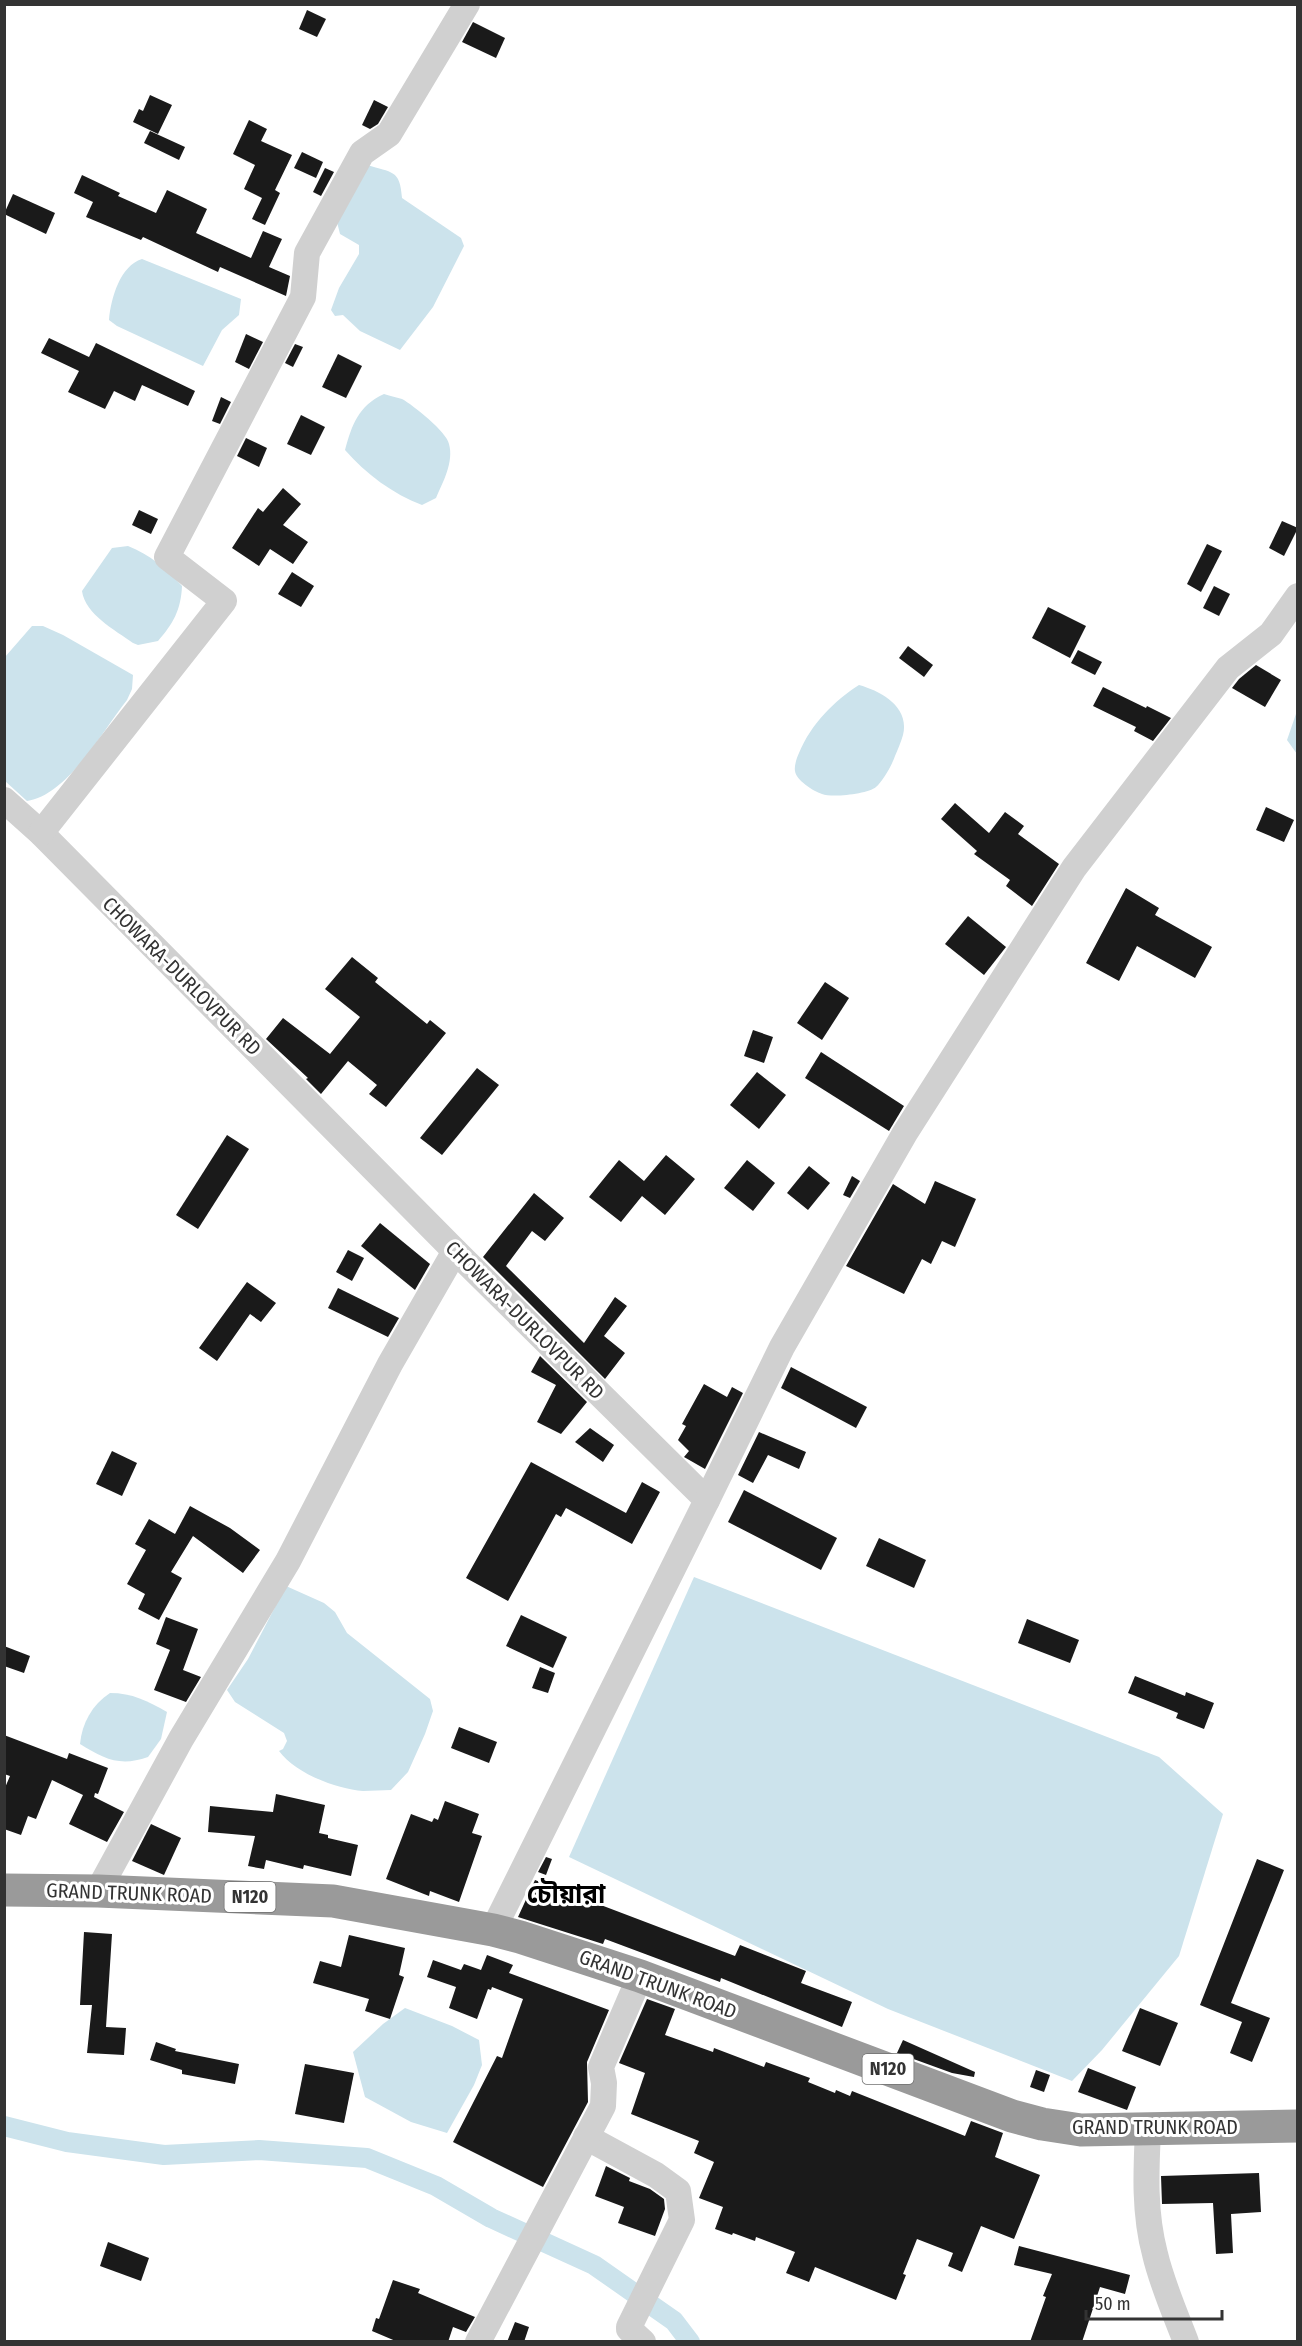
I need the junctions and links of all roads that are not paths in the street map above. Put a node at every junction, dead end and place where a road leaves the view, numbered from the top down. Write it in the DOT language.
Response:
graph roads {
  1 [pos="467,4"];
  2 [pos="1298,596"];
  3 [pos="4,800"];
  4 [pos="40,833"];
  5 [pos="455,1251"];
  6 [pos="707,1500"];
  7 [pos="4,1890"];
  8 [pos="98,1891"];
  9 [pos="493,1930"];
  10 [pos="639,1976"];
  11 [pos="1298,2126"];
  12 [pos="1148,2130"];
  13 [pos="586,2137"];
  14 [pos="478,2342"];
  15 [pos="643,2342"];
  16 [pos="1186,2342"];
  1 -- 4 [label="street"];
  2 -- 6 [label="street"];
  3 -- 4 [label="street, CHOWARA-DURLOVPUR RD"];
  4 -- 5 [label="street, CHOWARA-DURLOVPUR RD"];
  5 -- 6 [label="street, CHOWARA-DURLOVPUR RD"];
  5 -- 8 [label="street"];
  6 -- 9 [label="street"];
  7 -- 8 [label="highway, GRAND TRUNK ROAD / N120"];
  8 -- 9 [label="highway, GRAND TRUNK ROAD / N120"];
  9 -- 10 [label="highway, GRAND TRUNK ROAD / N120"];
  10 -- 12 [label="highway, GRAND TRUNK ROAD / N120"];
  10 -- 13 [label="street"];
  11 -- 12 [label="highway, GRAND TRUNK ROAD / N120"];
  12 -- 16 [label="street"];
  13 -- 14 [label="street"];
  13 -- 15 [label="street"];
}
